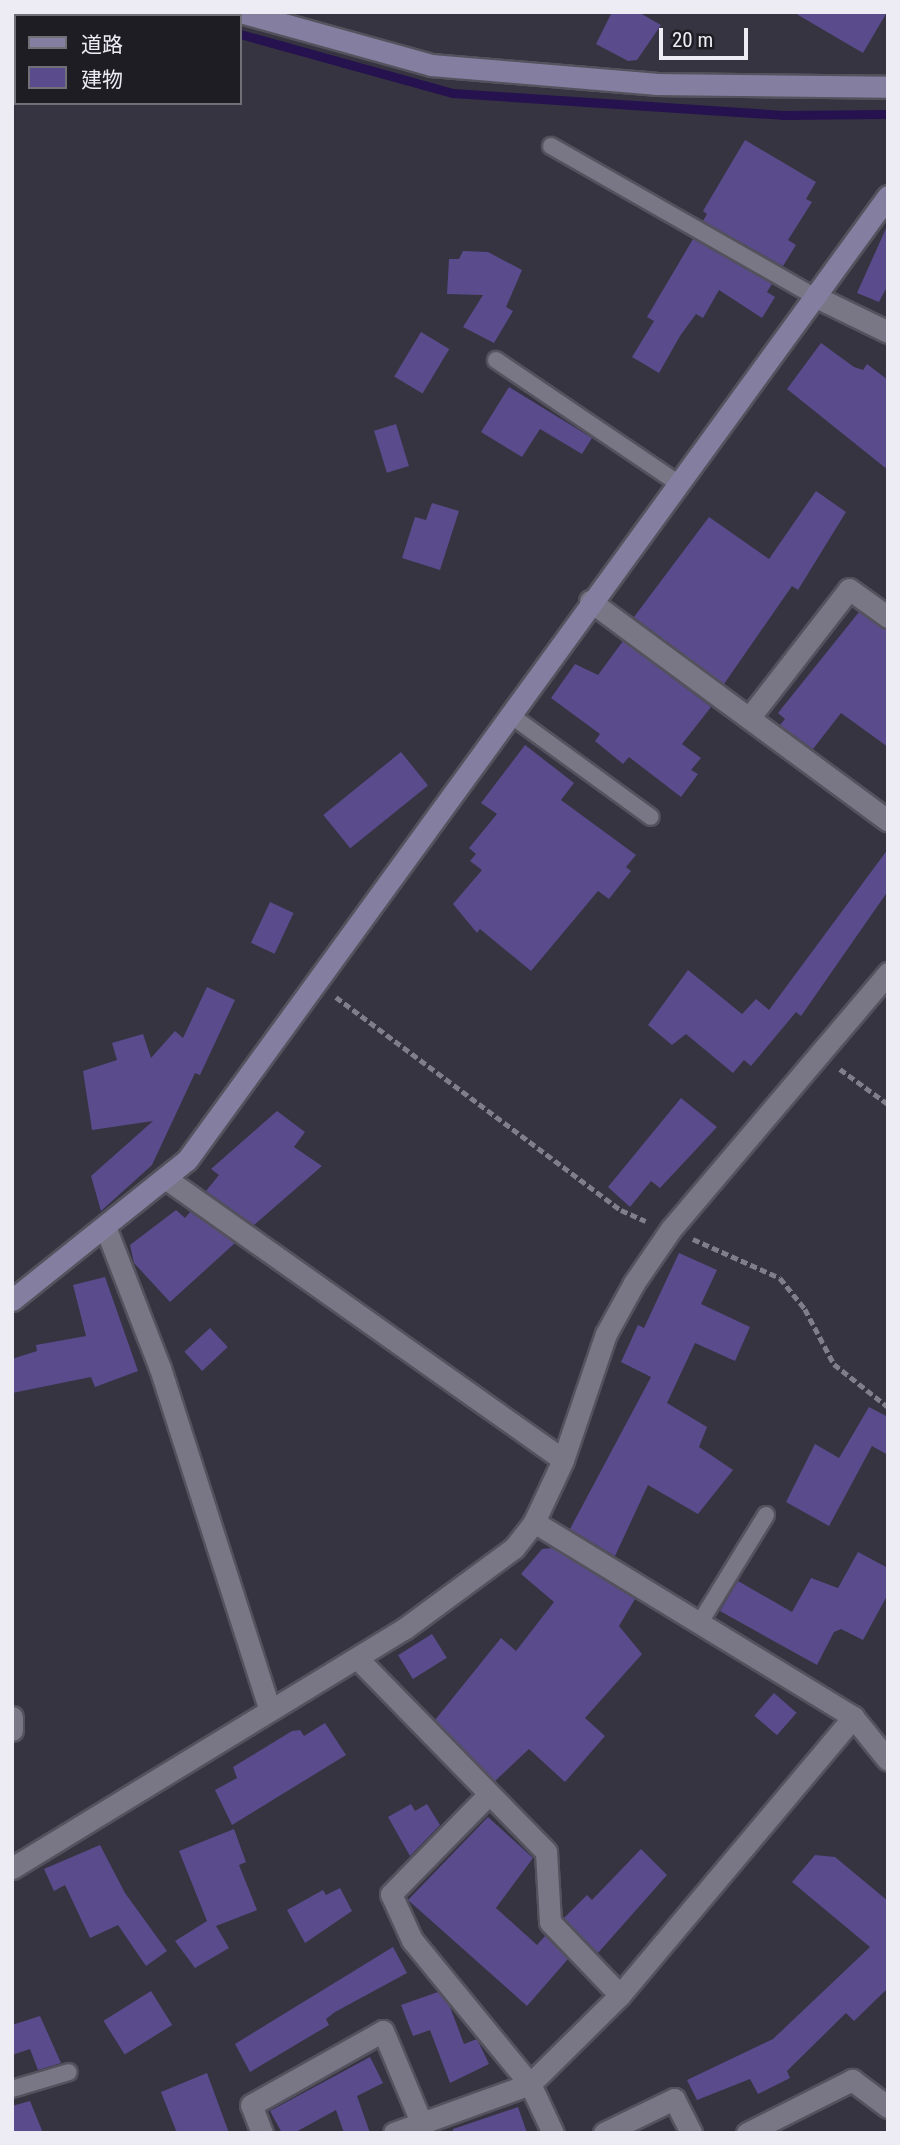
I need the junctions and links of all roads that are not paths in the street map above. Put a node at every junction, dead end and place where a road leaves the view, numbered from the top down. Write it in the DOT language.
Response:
graph roads {
  1 [pos="240,12"];
  2 [pos="888,87"];
  3 [pos="551,146"];
  4 [pos="888,196"];
  5 [pos="816,297"];
  6 [pos="888,331"];
  7 [pos="496,360"];
  8 [pos="676,482"];
  9 [pos="590,601"];
  10 [pos="888,617"];
  11 [pos="509,713"];
  12 [pos="750,718"];
  13 [pos="651,817"];
  14 [pos="888,821"];
  15 [pos="888,973"];
  16 [pos="168,1180"];
  17 [pos="106,1230"];
  18 [pos="12,1300"];
  19 [pos="563,1460"];
  20 [pos="766,1516"];
  21 [pos="534,1522"];
  22 [pos="699,1624"];
  23 [pos="357,1658"];
  24 [pos="269,1707"];
  25 [pos="12,1717"];
  26 [pos="853,1717"];
  27 [pos="12,1730"];
  28 [pos="888,1760"];
  29 [pos="489,1794"];
  30 [pos="12,1868"];
  31 [pos="620,1995"];
  32 [pos="69,2072"];
  33 [pos="530,2084"];
  34 [pos="12,2089"];
  35 [pos="888,2107"];
  36 [pos="421,2122"];
  37 [pos="262,2133"];
  38 [pos="394,2133"];
  39 [pos="553,2133"];
  40 [pos="604,2133"];
  41 [pos="691,2133"];
  42 [pos="747,2133"];
  1 -- 2 [label="street"];
  3 -- 5 [label="lane"];
  4 -- 5 [label="street"];
  5 -- 6 [label="street"];
  5 -- 8 [label="street"];
  7 -- 8 [label="lane"];
  8 -- 9 [label="street"];
  9 -- 11 [label="street"];
  9 -- 12 [label="street"];
  10 -- 12 [label="street"];
  11 -- 13 [label="lane"];
  11 -- 16 [label="street"];
  12 -- 14 [label="street"];
  15 -- 19 [label="street"];
  16 -- 17 [label="street"];
  16 -- 19 [label="street"];
  17 -- 18 [label="street"];
  17 -- 24 [label="street"];
  19 -- 21 [label="street"];
  20 -- 22 [label="lane"];
  21 -- 22 [label="street"];
  21 -- 23 [label="street"];
  22 -- 26 [label="street"];
  23 -- 24 [label="street"];
  23 -- 29 [label="street"];
  24 -- 30 [label="street"];
  25 -- 27 [label="street"];
  26 -- 28 [label="street"];
  26 -- 31 [label="street"];
  29 -- 31 [label="street"];
  29 -- 33 [label="street"];
  31 -- 33 [label="street"];
  32 -- 34 [label="lane"];
  33 -- 36 [label="street"];
  33 -- 39 [label="street"];
  35 -- 42 [label="street"];
  36 -- 37 [label="street"];
  36 -- 38 [label="street"];
  40 -- 41 [label="street"];
}
